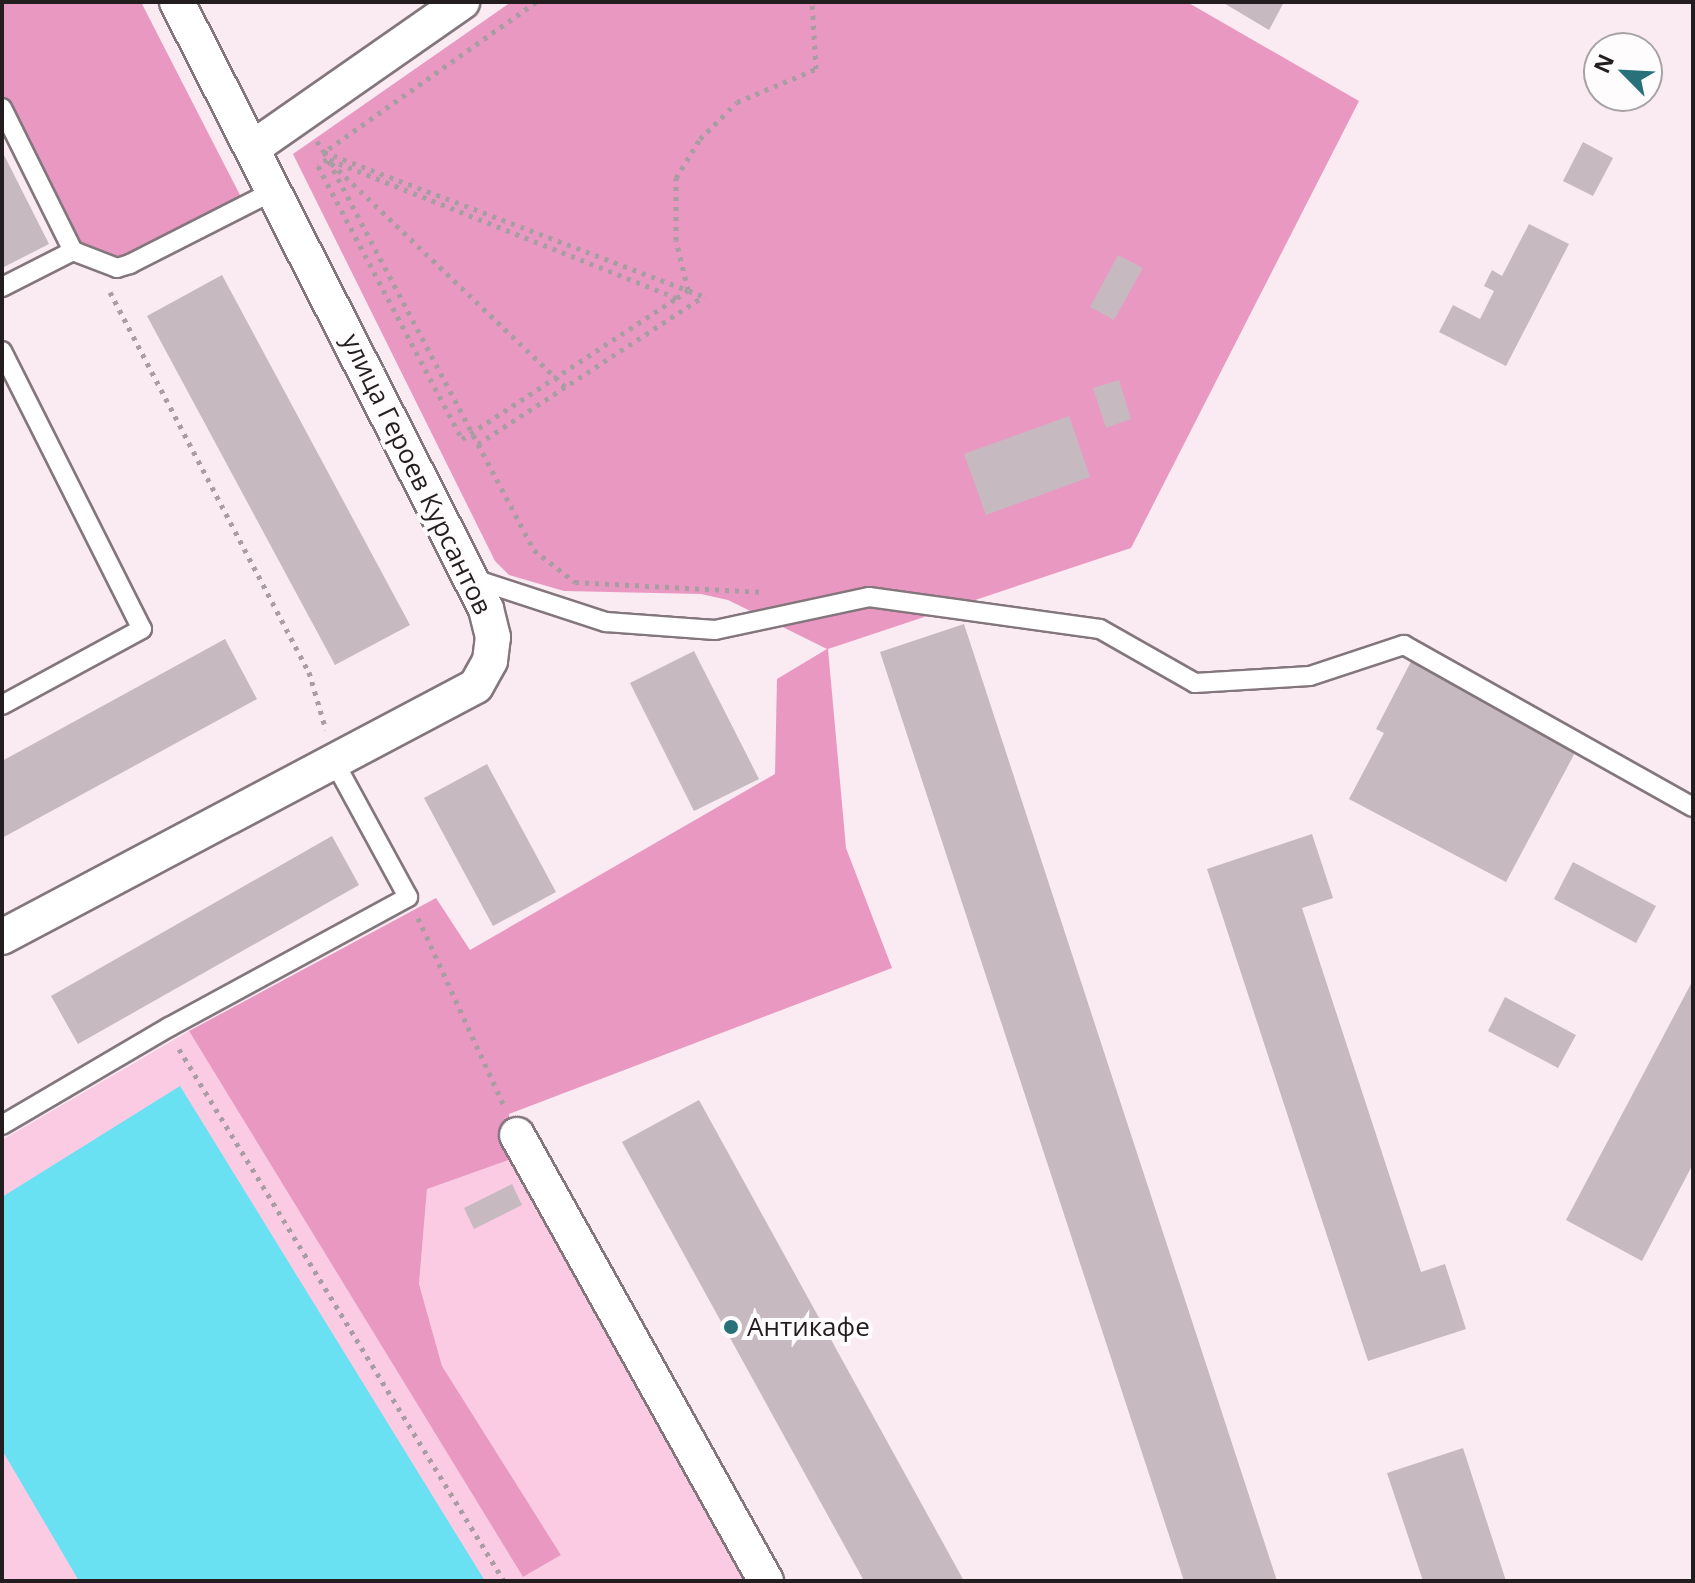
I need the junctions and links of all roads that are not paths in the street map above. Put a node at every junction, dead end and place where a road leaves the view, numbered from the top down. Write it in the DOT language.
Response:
graph roads {
  1 [pos="177,2"];
  2 [pos="462,2"];
  3 [pos="2,108"];
  4 [pos="254,147"];
  5 [pos="275,190"];
  6 [pos="73,251"];
  7 [pos="2,287"];
  8 [pos="2,351"];
  9 [pos="471,578"];
  10 [pos="2,705"];
  11 [pos="334,761"];
  12 [pos="1693,807"];
  13 [pos="2,937"];
  14 [pos="2,1125"];
  15 [pos="517,1135"];
  16 [pos="766,1581"];
  1 -- 4 [label="street, улица Героев Курсантов"];
  2 -- 4 [label="street"];
  3 -- 6 [label="lane"];
  4 -- 5 [label="street, улица Героев Курсантов"];
  5 -- 6 [label="lane"];
  5 -- 9 [label="street, улица Героев Курсантов"];
  6 -- 7 [label="lane"];
  8 -- 10 [label="lane"];
  9 -- 11 [label="street, улица Героев Курсантов"];
  9 -- 12 [label="lane"];
  11 -- 13 [label="street, улица Героев Курсантов"];
  11 -- 14 [label="lane"];
  15 -- 16 [label="street"];
}
